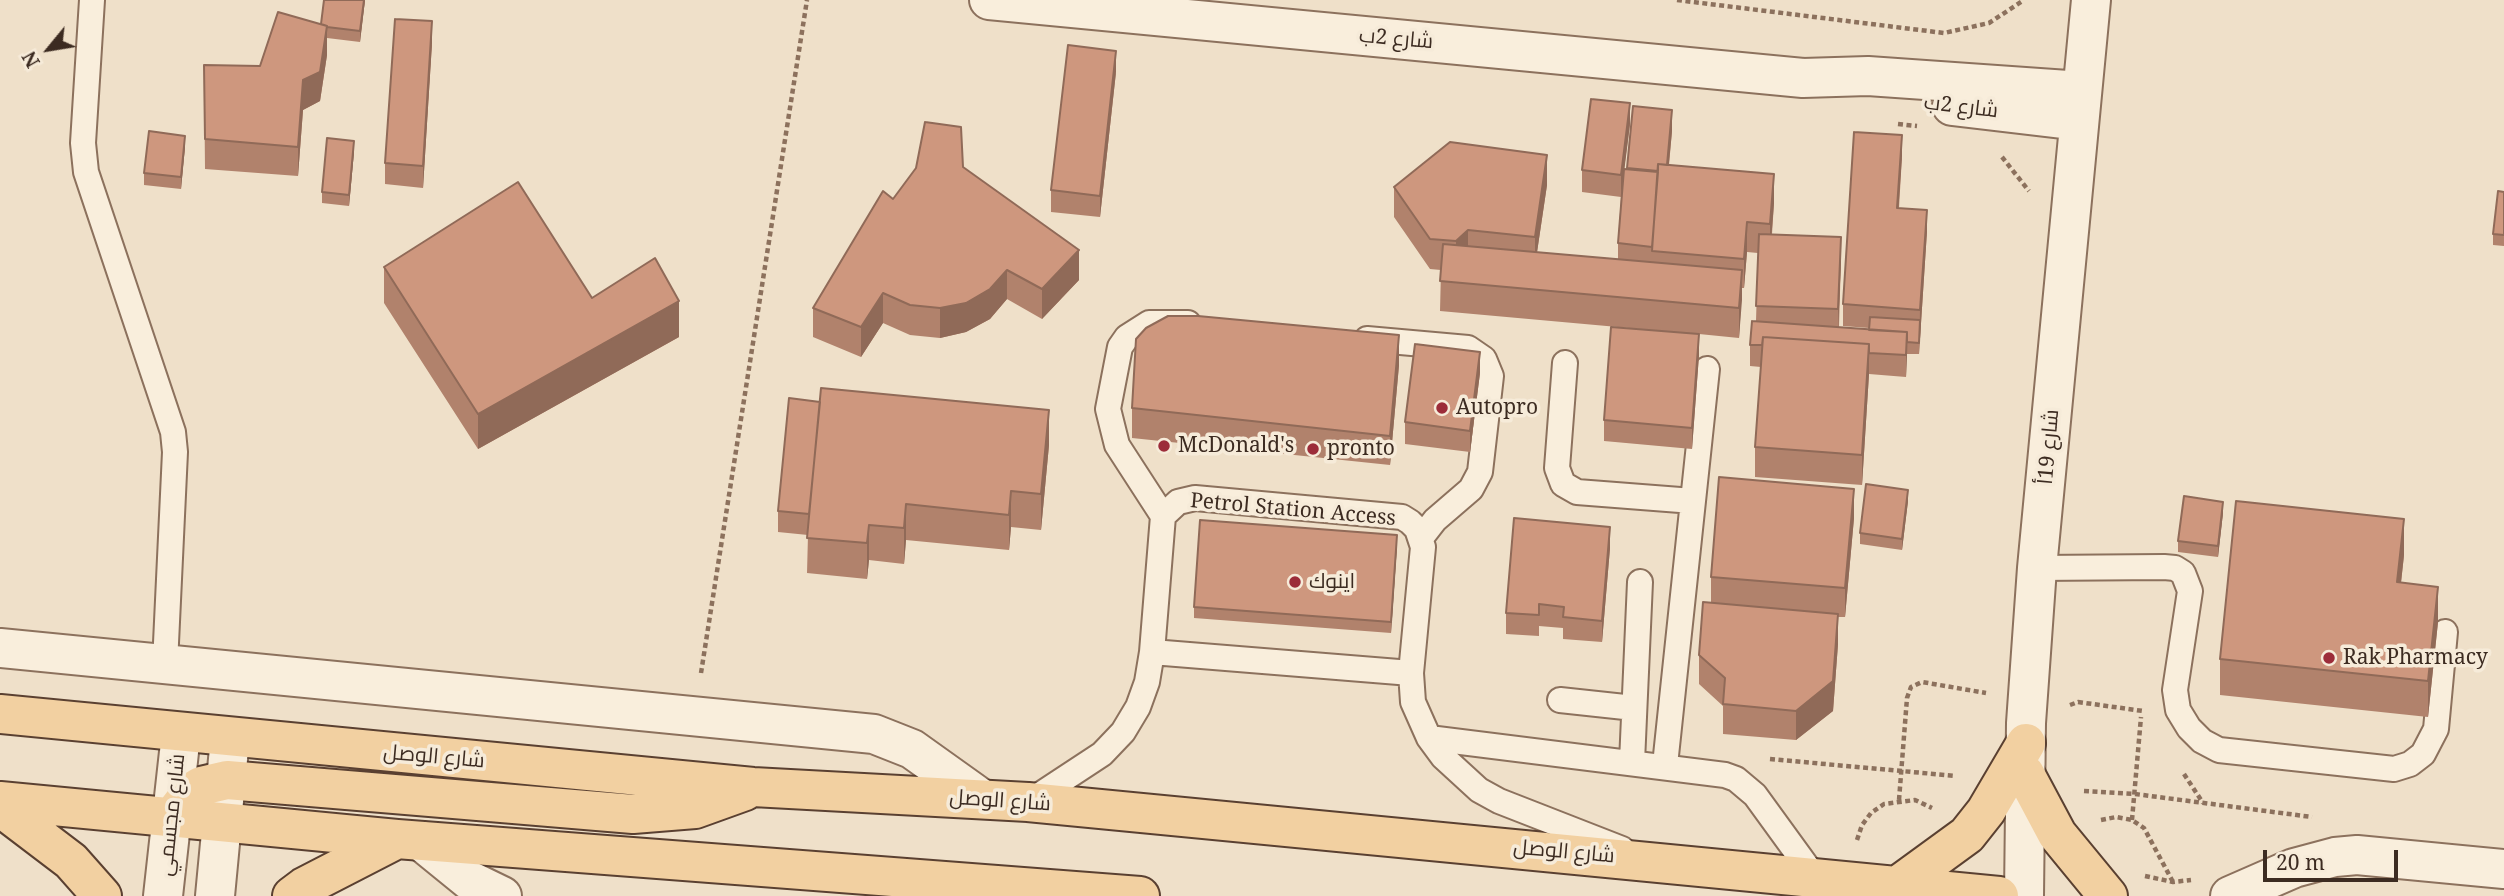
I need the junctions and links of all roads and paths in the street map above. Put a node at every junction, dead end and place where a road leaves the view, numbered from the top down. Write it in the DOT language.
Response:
graph roads {
  1 [pos="92,0"];
  2 [pos="807,0"];
  3 [pos="989,0"];
  4 [pos="1677,0"];
  5 [pos="2024,0"];
  6 [pos="2091,0"];
  7 [pos="1249,12"];
  8 [pos="1287,14"];
  9 [pos="2081,106"];
  10 [pos="1892,124"];
  11 [pos="1929,128"];
  12 [pos="1999,155"];
  13 [pos="2034,203"];
  14 [pos="1217,326"];
  15 [pos="1342,337"];
  16 [pos="1564,363"];
  17 [pos="1707,369"];
  18 [pos="1693,501"];
  19 [pos="1163,516"];
  20 [pos="1421,538"];
  21 [pos="2038,568"];
  22 [pos="1640,582"];
  23 [pos="2445,632"];
  24 [pos="0,648"];
  25 [pos="1152,652"];
  26 [pos="165,664"];
  27 [pos="1411,673"];
  28 [pos="701,674"];
  29 [pos="1560,700"];
  30 [pos="2066,706"];
  31 [pos="1634,708"];
  32 [pos="2142,709"];
  33 [pos="0,714"];
  34 [pos="2149,721"];
  35 [pos="181,734"];
  36 [pos="230,738"];
  37 [pos="1429,738"];
  38 [pos="2025,758"];
  39 [pos="1767,759"];
  40 [pos="1632,762"];
  41 [pos="1665,765"];
  42 [pos="2180,768"];
  43 [pos="1968,778"];
  44 [pos="227,780"];
  45 [pos="753,787"];
  46 [pos="2071,790"];
  47 [pos="2135,794"];
  48 [pos="982,799"];
  49 [pos="0,801"];
  50 [pos="1028,802"];
  51 [pos="2203,803"];
  52 [pos="0,807"];
  53 [pos="171,818"];
  54 [pos="2325,818"];
  55 [pos="2132,821"];
  56 [pos="223,822"];
  57 [pos="2089,825"];
  58 [pos="1967,835"];
  59 [pos="409,840"];
  60 [pos="1854,851"];
  61 [pos="1648,860"];
  62 [pos="2504,869"];
  63 [pos="2139,874"];
  64 [pos="1816,879"];
  65 [pos="2173,882"];
  66 [pos="1897,886"];
  67 [pos="2214,887"];
  68 [pos="102,896"];
  69 [pos="163,896"];
  70 [pos="215,896"];
  71 [pos="292,896"];
  72 [pos="502,896"];
  73 [pos="1140,896"];
  74 [pos="1999,896"];
  75 [pos="2024,896"];
  76 [pos="2108,896"];
  1 -- 26 [label="lane"];
  2 -- 28 [label="path"];
  3 -- 7 [label="street, شارع 2ب"];
  4 -- 5 [label="path"];
  6 -- 9 [label="street, شارع 19أ"];
  7 -- 8 [label="street, شارع 2ب"];
  8 -- 9 [label="street, شارع 2ب"];
  9 -- 21 [label="street, شارع 19أ"];
  10 -- 11 [label="path"];
  12 -- 13 [label="path"];
  14 -- 19 [label="lane"];
  15 -- 20 [label="lane"];
  16 -- 18 [label="lane"];
  17 -- 18 [label="lane"];
  18 -- 41 [label="lane"];
  19 -- 20 [label="lane, Petrol Station Access"];
  19 -- 25 [label="lane, Petrol Station Access"];
  20 -- 27 [label="lane, Petrol Station Access"];
  21 -- 23 [label="lane"];
  21 -- 38 [label="street, شارع 19أ"];
  22 -- 31 [label="lane"];
  24 -- 26 [label="street"];
  25 -- 27 [label="lane"];
  25 -- 50 [label="lane, Petrol Station Access"];
  26 -- 48 [label="street"];
  27 -- 37 [label="lane, Petrol Station Access"];
  29 -- 31 [label="lane"];
  30 -- 32 [label="path"];
  31 -- 40 [label="lane"];
  32 -- 34 [label="path"];
  32 -- 47 [label="path"];
  33 -- 35 [label="main road, شارع الوصل"];
  35 -- 36 [label="main road, شارع الوصل"];
  35 -- 53 [label="street, شارع مجسمي"];
  36 -- 44 [label="street"];
  36 -- 45 [label="main road, شارع الوصل"];
  37 -- 40 [label="lane"];
  37 -- 61 [label="lane, Petrol Station Access"];
  38 -- 58 [label="main road"];
  38 -- 75 [label="street, شارع 19أ"];
  38 -- 76 [label="main road"];
  39 -- 43 [label="path"];
  40 -- 41 [label="lane"];
  41 -- 64 [label="lane"];
  42 -- 51 [label="path"];
  44 -- 45 [label="main road"];
  44 -- 53 [label="main road"];
  44 -- 56 [label="street"];
  45 -- 48 [label="main road, شارع الوصل"];
  46 -- 47 [label="path"];
  47 -- 51 [label="path"];
  47 -- 55 [label="path"];
  48 -- 50 [label="main road, شارع الوصل"];
  49 -- 53 [label="main road"];
  50 -- 61 [label="main road, شارع الوصل"];
  51 -- 54 [label="path"];
  52 -- 68 [label="main road"];
  53 -- 56 [label="main road"];
  53 -- 69 [label="street, شارع مجسمي"];
  55 -- 57 [label="path"];
  55 -- 65 [label="path"];
  56 -- 59 [label="main road"];
  56 -- 70 [label="street"];
  58 -- 60 [label="path"];
  58 -- 66 [label="main road"];
  59 -- 71 [label="main road"];
  59 -- 72 [label="street"];
  59 -- 73 [label="main road"];
  61 -- 64 [label="main road, شارع الوصل"];
  62 -- 67 [label="street"];
  63 -- 65 [label="path"];
  64 -- 66 [label="main road, شارع الوصل"];
  65 -- 67 [label="path"];
  66 -- 74 [label="main road, شارع الوصل"];
}
